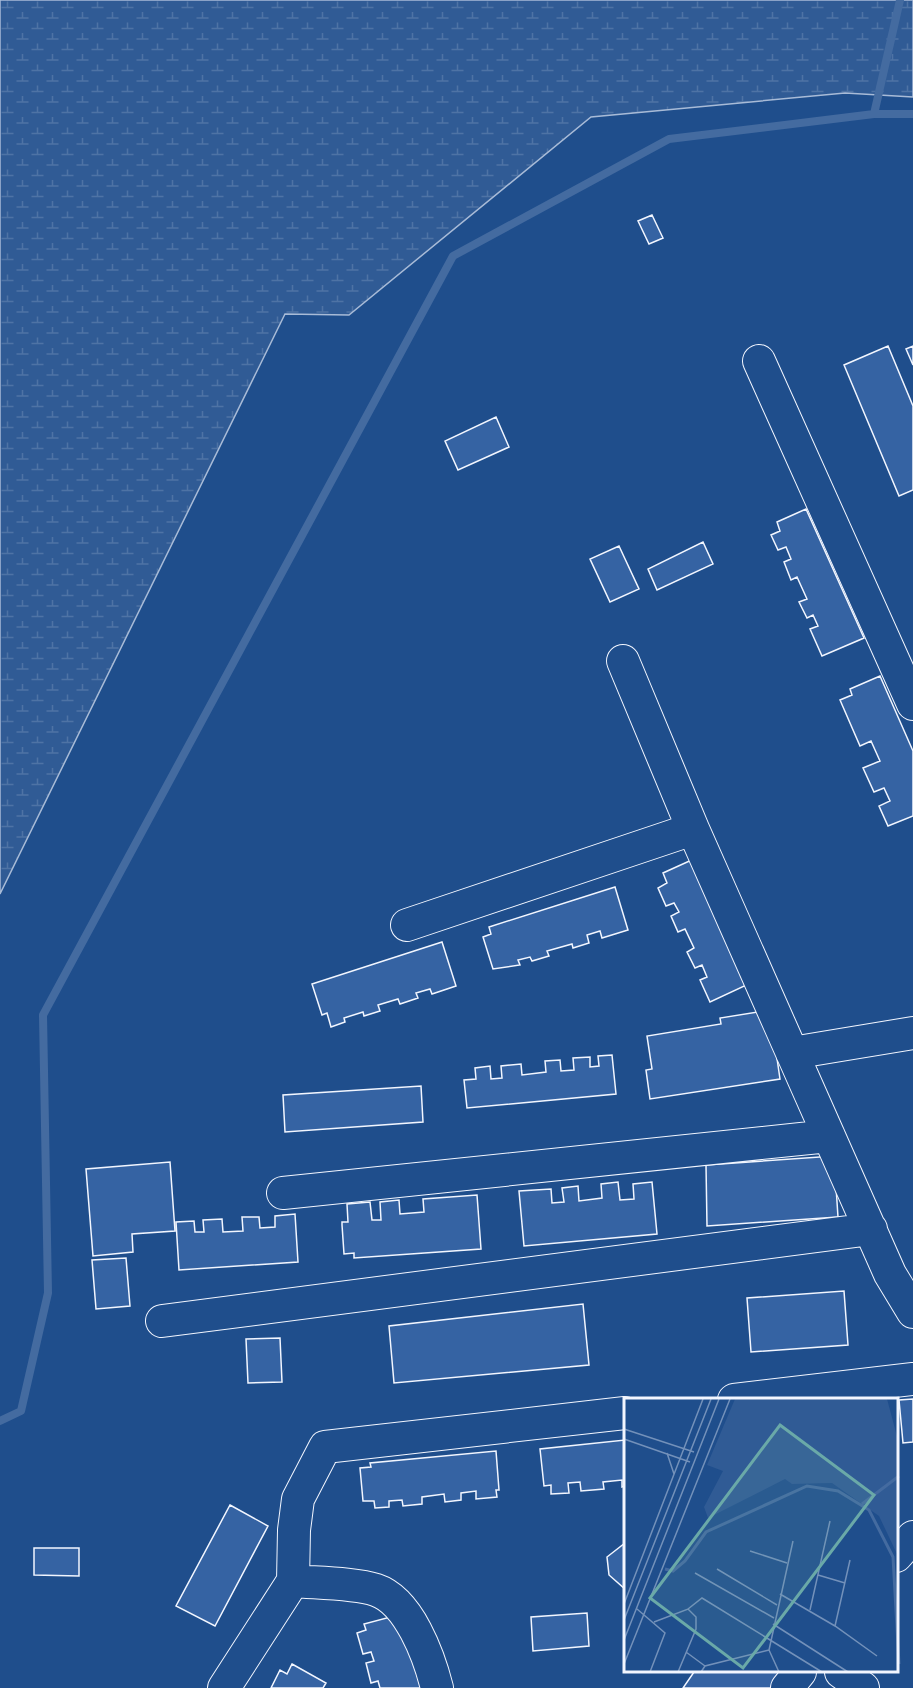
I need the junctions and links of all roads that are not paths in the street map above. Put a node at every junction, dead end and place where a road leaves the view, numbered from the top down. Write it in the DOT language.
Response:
graph roads {
  1 [pos="759,361"];
  2 [pos="623,661"];
  3 [pos="913,704"];
  4 [pos="693,829"];
  5 [pos="407,925"];
  6 [pos="913,1033"];
  7 [pos="792,1053"];
  8 [pos="829,1136"];
  9 [pos="283,1193"];
  10 [pos="871,1229"];
  11 [pos="902,1273"];
  12 [pos="913,1312"];
  13 [pos="162,1321"];
  14 [pos="913,1379"];
  15 [pos="751,1398"];
  16 [pos="624,1413"];
  17 [pos="913,1537"];
  18 [pos="898,1555"];
  19 [pos="293,1581"];
  20 [pos="798,1673"];
  21 [pos="844,1673"];
  22 [pos="224,1688"];
  23 [pos="437,1688"];
  24 [pos="787,1688"];
  25 [pos="863,1688"];
  1 -- 3 [label="street"];
  2 -- 4 [label="street"];
  4 -- 5 [label="street"];
  4 -- 7 [label="street"];
  6 -- 7 [label="street"];
  7 -- 8 [label="street"];
  8 -- 9 [label="street"];
  8 -- 10 [label="street"];
  10 -- 11 [label="street"];
  10 -- 13 [label="street"];
  11 -- 12 [label="street"];
  14 -- 15 [label="street"];
  16 -- 19 [label="street"];
  17 -- 18 [label="street"];
  19 -- 22 [label="street"];
  19 -- 23 [label="street"];
  20 -- 24 [label="street"];
  21 -- 25 [label="street"];
}
